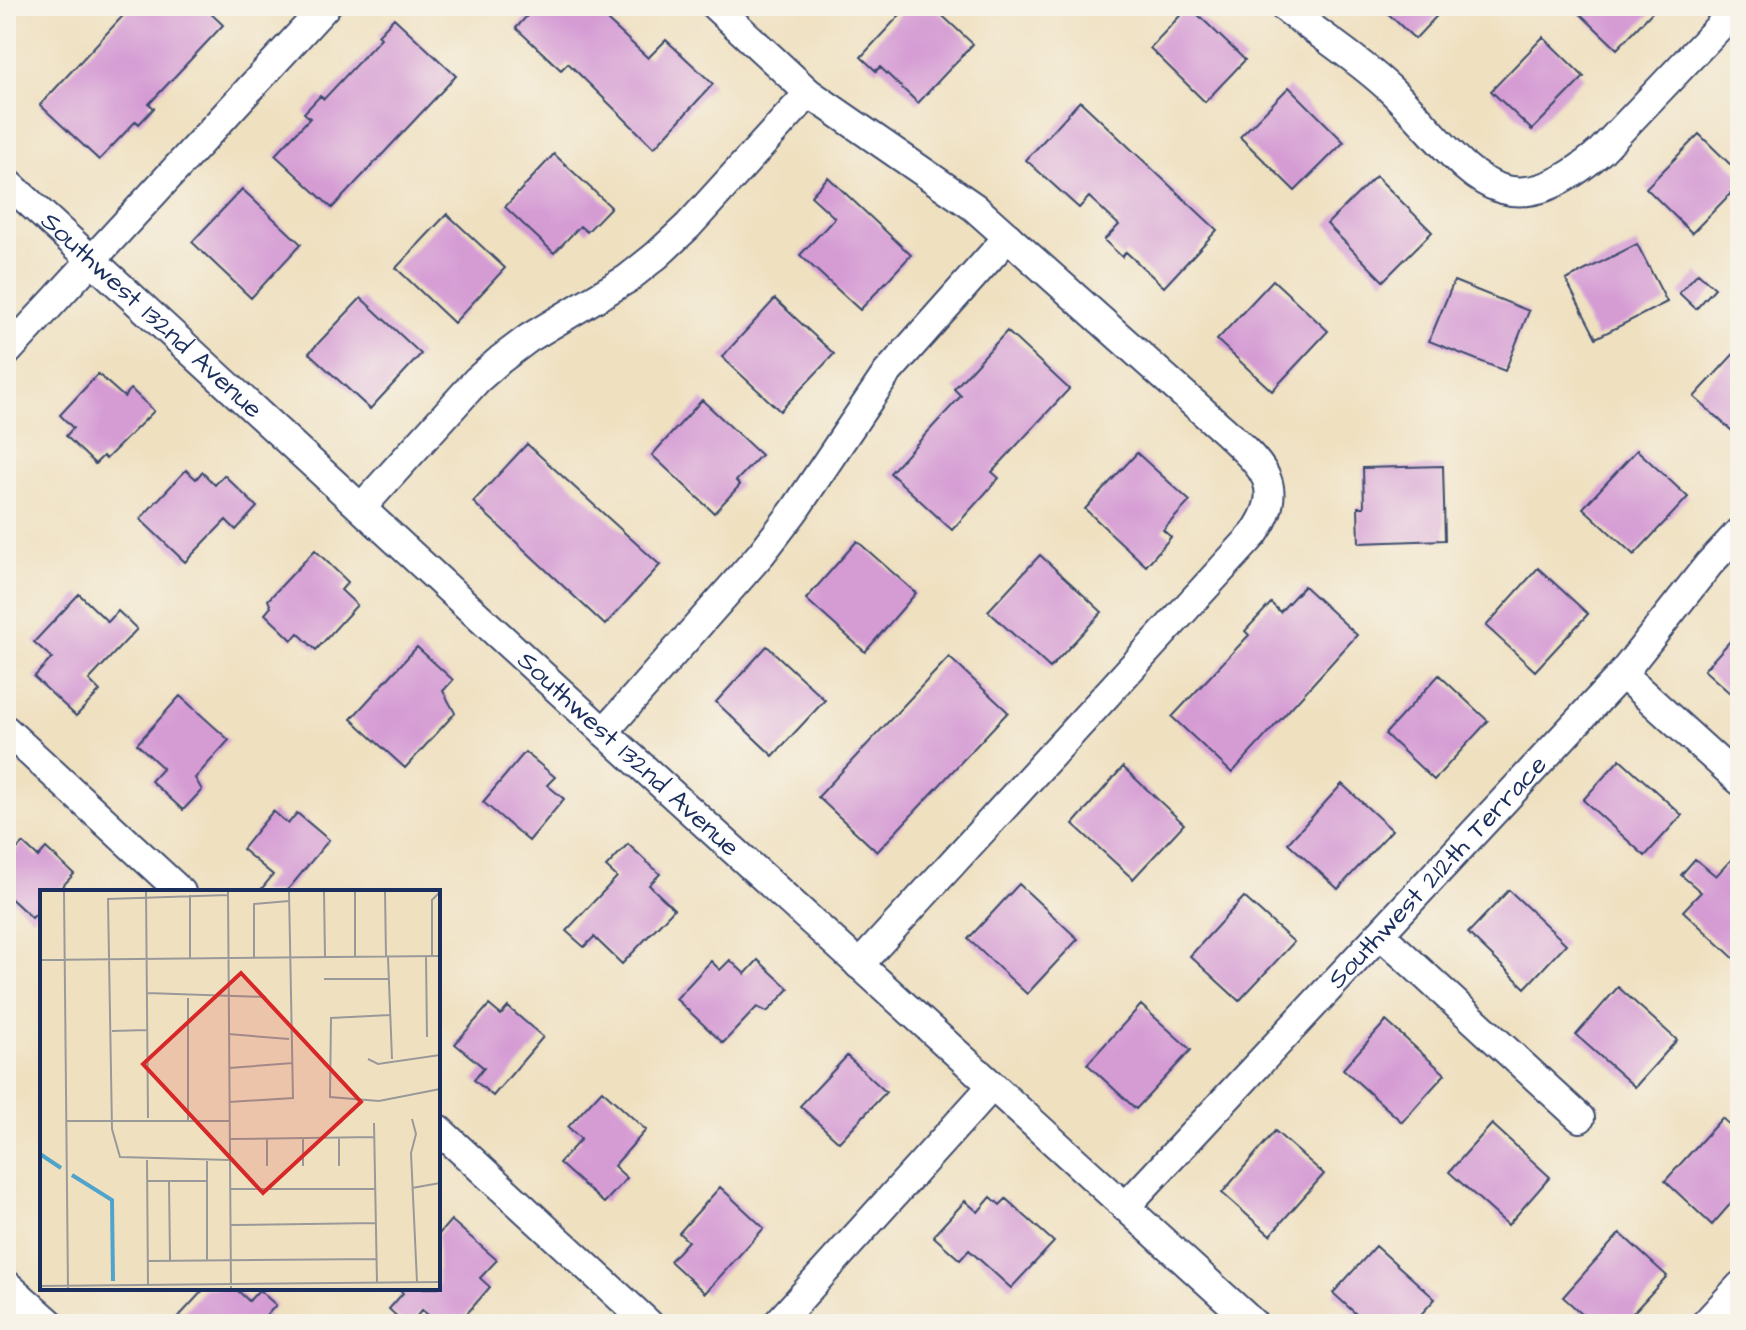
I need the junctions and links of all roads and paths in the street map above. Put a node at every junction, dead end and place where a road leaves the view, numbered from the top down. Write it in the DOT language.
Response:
graph roads {
  1 [pos="326,6"];
  2 [pos="715,6"];
  3 [pos="1283,6"];
  4 [pos="1739,6"];
  5 [pos="809,93"];
  6 [pos="6,181"];
  7 [pos="1008,237"];
  8 [pos="90,260"];
  9 [pos="6,353"];
  10 [pos="361,508"];
  11 [pos="1740,531"];
  12 [pos="1622,674"];
  13 [pos="6,730"];
  14 [pos="604,732"];
  15 [pos="1740,781"];
  16 [pos="179,890"];
  17 [pos="1380,934"];
  18 [pos="859,965"];
  19 [pos="992,1086"];
  20 [pos="1580,1118"];
  21 [pos="440,1131"];
  22 [pos="1125,1207"];
  23 [pos="6,1284"];
  24 [pos="1740,1286"];
  25 [pos="51,1324"];
  26 [pos="649,1324"];
  27 [pos="777,1324"];
  28 [pos="1254,1324"];
  29 [pos="1705,1324"];
  1 -- 8 [label="street"];
  2 -- 5 [label="street"];
  3 -- 4 [label="street"];
  5 -- 7 [label="street"];
  5 -- 10 [label="street"];
  6 -- 8 [label="street, Southwest 132nd Avenue"];
  7 -- 14 [label="street"];
  7 -- 18 [label="street"];
  8 -- 9 [label="street"];
  8 -- 10 [label="street, Southwest 132nd Avenue"];
  10 -- 14 [label="street, Southwest 132nd Avenue"];
  11 -- 12 [label="street, Southwest 212th Terrace"];
  12 -- 15 [label="street"];
  12 -- 17 [label="street, Southwest 212th Terrace"];
  13 -- 16 [label="street"];
  14 -- 18 [label="street, Southwest 132nd Avenue"];
  17 -- 20 [label="street"];
  17 -- 22 [label="street, Southwest 212th Terrace"];
  18 -- 19 [label="street, Southwest 132nd Avenue"];
  19 -- 22 [label="street, Southwest 132nd Avenue"];
  19 -- 27 [label="street"];
  21 -- 26 [label="street"];
  22 -- 28 [label="street, Southwest 132nd Avenue"];
  23 -- 25 [label="street"];
  24 -- 29 [label="street"];
}
